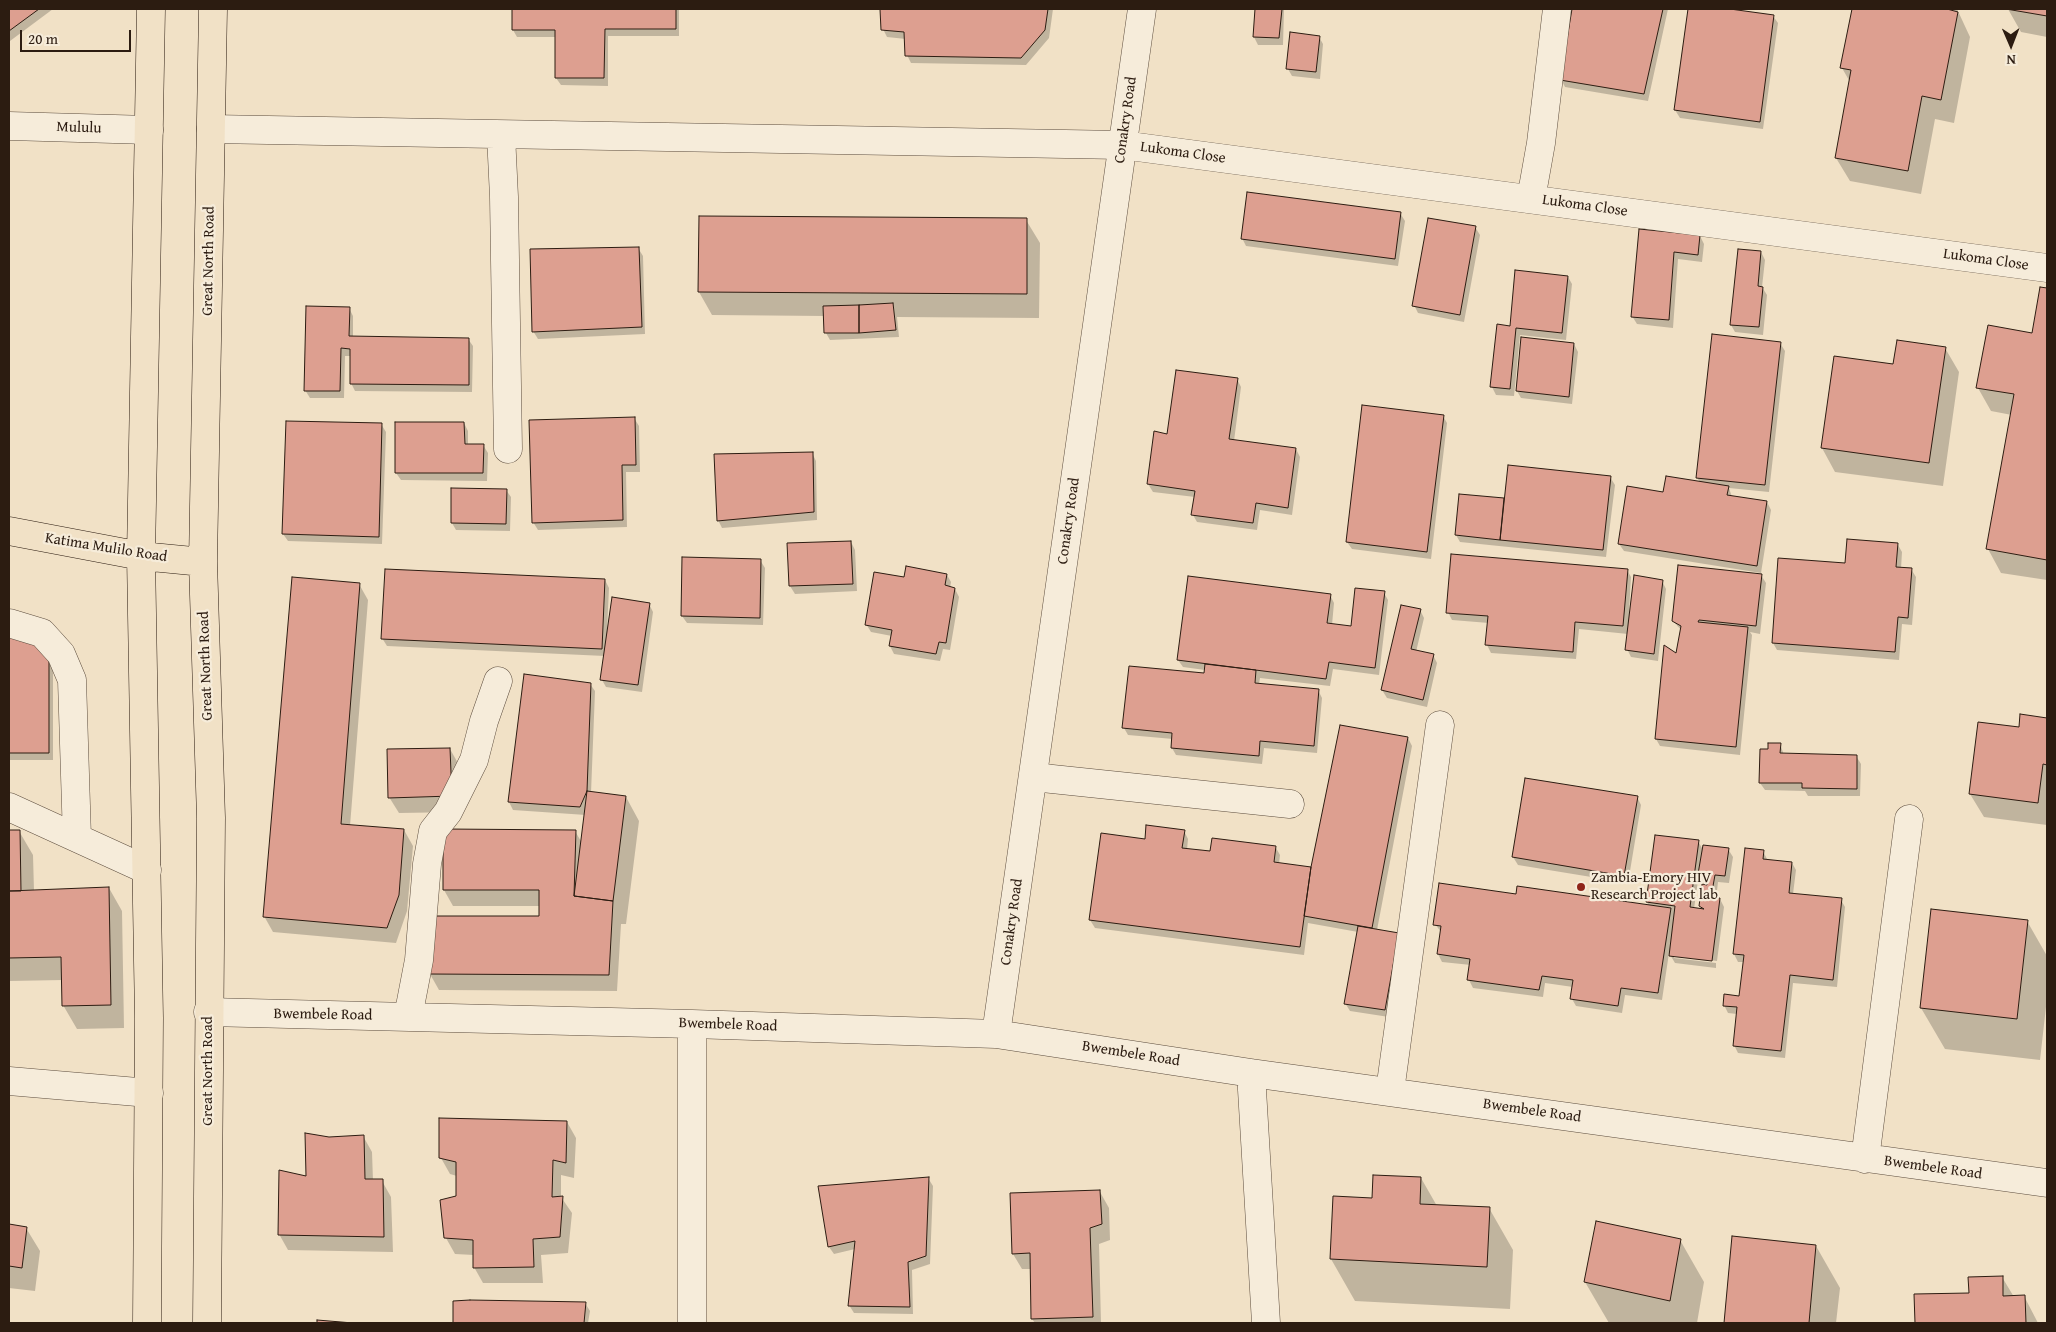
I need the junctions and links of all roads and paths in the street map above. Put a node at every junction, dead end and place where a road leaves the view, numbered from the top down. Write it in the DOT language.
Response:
graph roads {
  1 [pos="151,9"];
  2 [pos="213,9"];
  3 [pos="1142,9"];
  4 [pos="1557,9"];
  5 [pos="9,126"];
  6 [pos="211,129"];
  7 [pos="149,130"];
  8 [pos="501,135"];
  9 [pos="1122,145"];
  10 [pos="1531,199"];
  11 [pos="2047,268"];
  12 [pos="508,449"];
  13 [pos="9,531"];
  14 [pos="141,556"];
  15 [pos="203,562"];
  16 [pos="9,623"];
  17 [pos="498,681"];
  18 [pos="1440,725"];
  19 [pos="1033,777"];
  20 [pos="1290,804"];
  21 [pos="9,807"];
  22 [pos="1909,819"];
  23 [pos="77,838"];
  24 [pos="147,870"];
  25 [pos="208,1012"];
  26 [pos="408,1017"];
  27 [pos="692,1024"];
  28 [pos="996,1034"];
  29 [pos="1252,1073"];
  30 [pos="9,1081"];
  31 [pos="1390,1091"];
  32 [pos="149,1093"];
  33 [pos="1865,1158"];
  34 [pos="2047,1183"];
  35 [pos="147,1323"];
  36 [pos="207,1323"];
  37 [pos="692,1323"];
  38 [pos="1266,1323"];
  1 -- 7 [label="main road"];
  2 -- 6 [label="main road, Great North Road"];
  3 -- 9 [label="street, Conakry Road"];
  4 -- 10 [label="street"];
  5 -- 7 [label="street, Mululu"];
  6 -- 8 [label="street, Lukoma Close"];
  6 -- 15 [label="main road, Great North Road"];
  7 -- 14 [label="main road"];
  8 -- 9 [label="street, Lukoma Close"];
  8 -- 12 [label="street"];
  9 -- 10 [label="street, Lukoma Close"];
  9 -- 19 [label="street, Conakry Road"];
  10 -- 11 [label="street, Lukoma Close"];
  13 -- 14 [label="main road, Katima Mulilo Road"];
  14 -- 15 [label="main road, Katima Mulilo Road"];
  14 -- 24 [label="main road"];
  15 -- 25 [label="main road, Great North Road"];
  16 -- 23 [label="street"];
  17 -- 26 [label="street"];
  18 -- 31 [label="street"];
  19 -- 20 [label="street"];
  19 -- 28 [label="street, Conakry Road"];
  21 -- 23 [label="street"];
  22 -- 33 [label="street"];
  23 -- 24 [label="street"];
  24 -- 32 [label="main road"];
  25 -- 26 [label="street, Bwembele Road"];
  25 -- 36 [label="main road, Great North Road"];
  26 -- 27 [label="street, Bwembele Road"];
  27 -- 28 [label="street, Bwembele Road"];
  27 -- 37 [label="street"];
  28 -- 29 [label="street, Bwembele Road"];
  29 -- 31 [label="street, Bwembele Road"];
  29 -- 38 [label="street"];
  30 -- 32 [label="street"];
  31 -- 33 [label="street, Bwembele Road"];
  32 -- 35 [label="main road"];
  33 -- 34 [label="street, Bwembele Road"];
}
